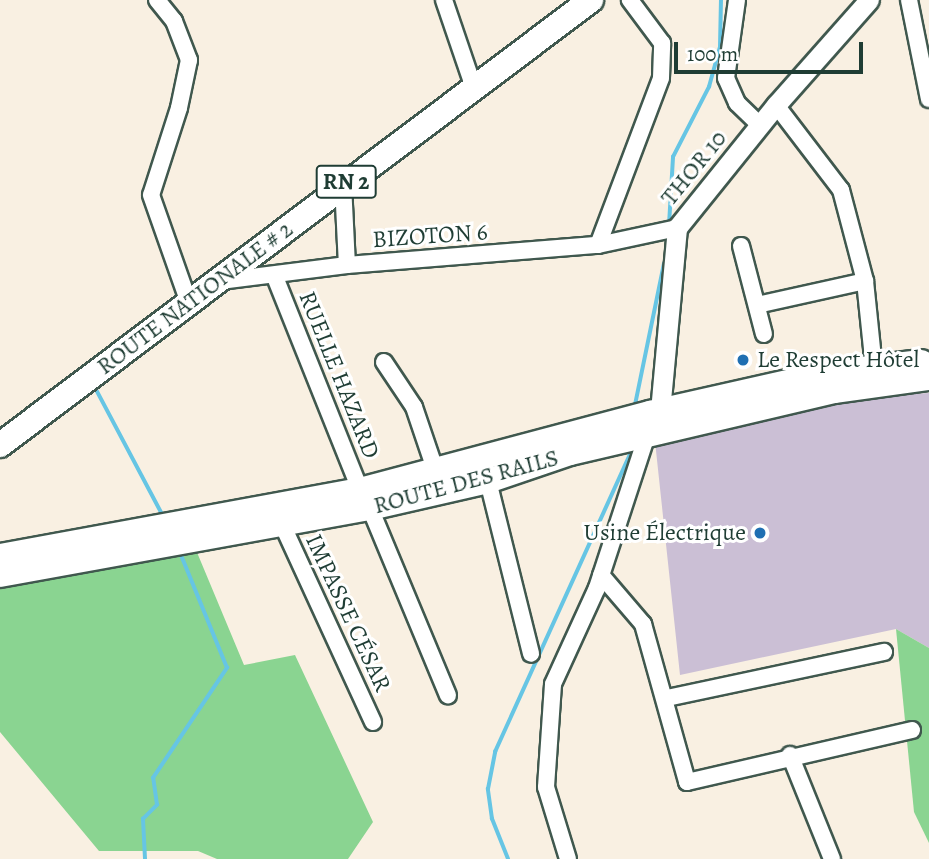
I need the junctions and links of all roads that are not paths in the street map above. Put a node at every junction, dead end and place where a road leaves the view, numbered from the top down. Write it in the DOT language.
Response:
graph roads {
  1 [pos="158,0"];
  2 [pos="444,0"];
  3 [pos="591,0"];
  4 [pos="631,0"];
  5 [pos="737,0"];
  6 [pos="869,0"];
  7 [pos="909,0"];
  8 [pos="473,85"];
  9 [pos="929,99"];
  10 [pos="776,105"];
  11 [pos="760,125"];
  12 [pos="343,184"];
  13 [pos="677,228"];
  14 [pos="598,246"];
  15 [pos="741,246"];
  16 [pos="347,265"];
  17 [pos="275,277"];
  18 [pos="220,281"];
  19 [pos="866,281"];
  20 [pos="189,303"];
  21 [pos="757,306"];
  22 [pos="764,334"];
  23 [pos="929,361"];
  24 [pos="384,362"];
  25 [pos="874,368"];
  26 [pos="929,378"];
  27 [pos="652,419"];
  28 [pos="610,433"];
  29 [pos="0,445"];
  30 [pos="436,472"];
  31 [pos="488,481"];
  32 [pos="365,499"];
  33 [pos="282,524"];
  34 [pos="188,533"];
  35 [pos="150,540"];
  36 [pos="0,556"];
  37 [pos="0,575"];
  38 [pos="601,575"];
  39 [pos="884,652"];
  40 [pos="531,654"];
  41 [pos="448,695"];
  42 [pos="667,698"];
  43 [pos="373,722"];
  44 [pos="912,730"];
  45 [pos="790,755"];
  46 [pos="568,859"];
  47 [pos="832,859"];
  1 -- 20 [label="street"];
  2 -- 8 [label="street"];
  3 -- 8 [label="main road, ROUTE NATIONALE # 2 / RN 2"];
  4 -- 14 [label="street"];
  5 -- 11 [label="street"];
  6 -- 10 [label="street, THOR 10"];
  7 -- 9 [label="street"];
  8 -- 12 [label="main road, ROUTE NATIONALE # 2 / RN 2"];
  10 -- 11 [label="street, THOR 10"];
  10 -- 19 [label="street"];
  11 -- 13 [label="street, THOR 10"];
  12 -- 16 [label="street"];
  12 -- 18 [label="main road, ROUTE NATIONALE # 2 / RN 2"];
  13 -- 14 [label="street, BIZOTON 6"];
  13 -- 27 [label="street, THOR 10"];
  14 -- 16 [label="street, BIZOTON 6"];
  15 -- 21 [label="street"];
  16 -- 17 [label="street, BIZOTON 6"];
  17 -- 18 [label="street, BIZOTON 6"];
  17 -- 32 [label="street, RUELLE HAZARD"];
  18 -- 20 [label="main road, ROUTE NATIONALE # 2 / RN 2"];
  19 -- 21 [label="street"];
  19 -- 25 [label="street"];
  20 -- 29 [label="main road, ROUTE NATIONALE # 2 / RN 2"];
  21 -- 22 [label="street"];
  23 -- 25 [label="main road, ROUTE DES RAILS"];
  24 -- 30 [label="street"];
  25 -- 27 [label="main road, ROUTE DES RAILS"];
  26 -- 27 [label="main road, ROUTE DES RAILS"];
  27 -- 28 [label="main road, ROUTE DES RAILS"];
  27 -- 38 [label="street"];
  28 -- 30 [label="main road, ROUTE DES RAILS"];
  28 -- 31 [label="main road, ROUTE DES RAILS"];
  30 -- 32 [label="main road, ROUTE DES RAILS"];
  31 -- 32 [label="main road, ROUTE DES RAILS"];
  31 -- 40 [label="street"];
  32 -- 33 [label="main road, ROUTE DES RAILS"];
  32 -- 34 [label="main road, ROUTE DES RAILS"];
  32 -- 41 [label="street, RUELLE HAZARD"];
  33 -- 34 [label="main road, ROUTE DES RAILS"];
  33 -- 43 [label="street, IMPASSE CÉSAR"];
  34 -- 35 [label="main road, ROUTE DES RAILS"];
  35 -- 36 [label="main road, ROUTE DES RAILS"];
  35 -- 37 [label="main road, ROUTE DES RAILS"];
  38 -- 42 [label="street"];
  38 -- 46 [label="street"];
  39 -- 42 [label="street"];
  42 -- 45 [label="street"];
  44 -- 45 [label="street"];
  45 -- 47 [label="street"];
}
